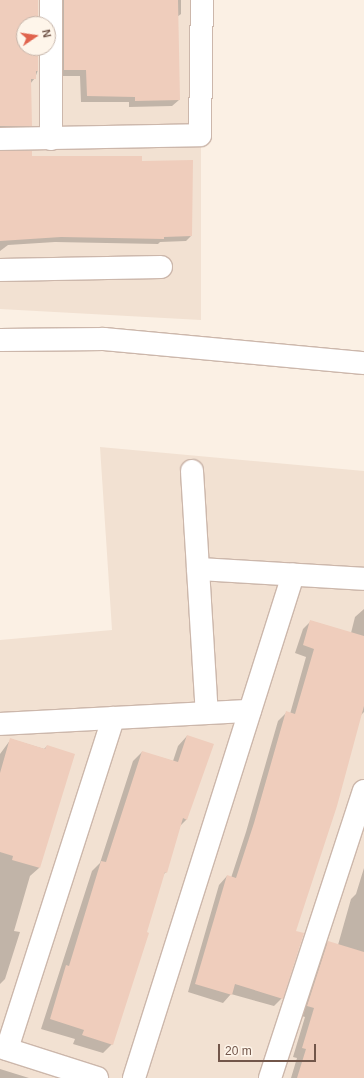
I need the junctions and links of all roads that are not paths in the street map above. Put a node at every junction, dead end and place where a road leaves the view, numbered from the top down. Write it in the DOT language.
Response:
graph roads {
  1 [pos="51,0"];
  2 [pos="202,0"];
  3 [pos="0,139"];
  4 [pos="51,139"];
  5 [pos="161,267"];
  6 [pos="0,270"];
  7 [pos="0,340"];
  8 [pos="364,363"];
  9 [pos="192,471"];
  10 [pos="198,569"];
  11 [pos="294,575"];
  12 [pos="364,579"];
  13 [pos="250,711"];
  14 [pos="207,713"];
  15 [pos="114,718"];
  16 [pos="0,724"];
  17 [pos="364,791"];
  18 [pos="4,1048"];
  19 [pos="97,1078"];
  20 [pos="134,1078"];
  21 [pos="270,1078"];
  1 -- 4 [label="street"];
  2 -- 4 [label="street"];
  3 -- 4 [label="street"];
  5 -- 6 [label="street"];
  7 -- 8 [label="street"];
  9 -- 10 [label="street"];
  10 -- 11 [label="street"];
  10 -- 14 [label="street"];
  11 -- 12 [label="street"];
  11 -- 13 [label="street"];
  13 -- 14 [label="street"];
  13 -- 20 [label="street"];
  14 -- 15 [label="street"];
  15 -- 16 [label="street"];
  15 -- 18 [label="street"];
  17 -- 21 [label="street"];
  18 -- 19 [label="street"];
}
